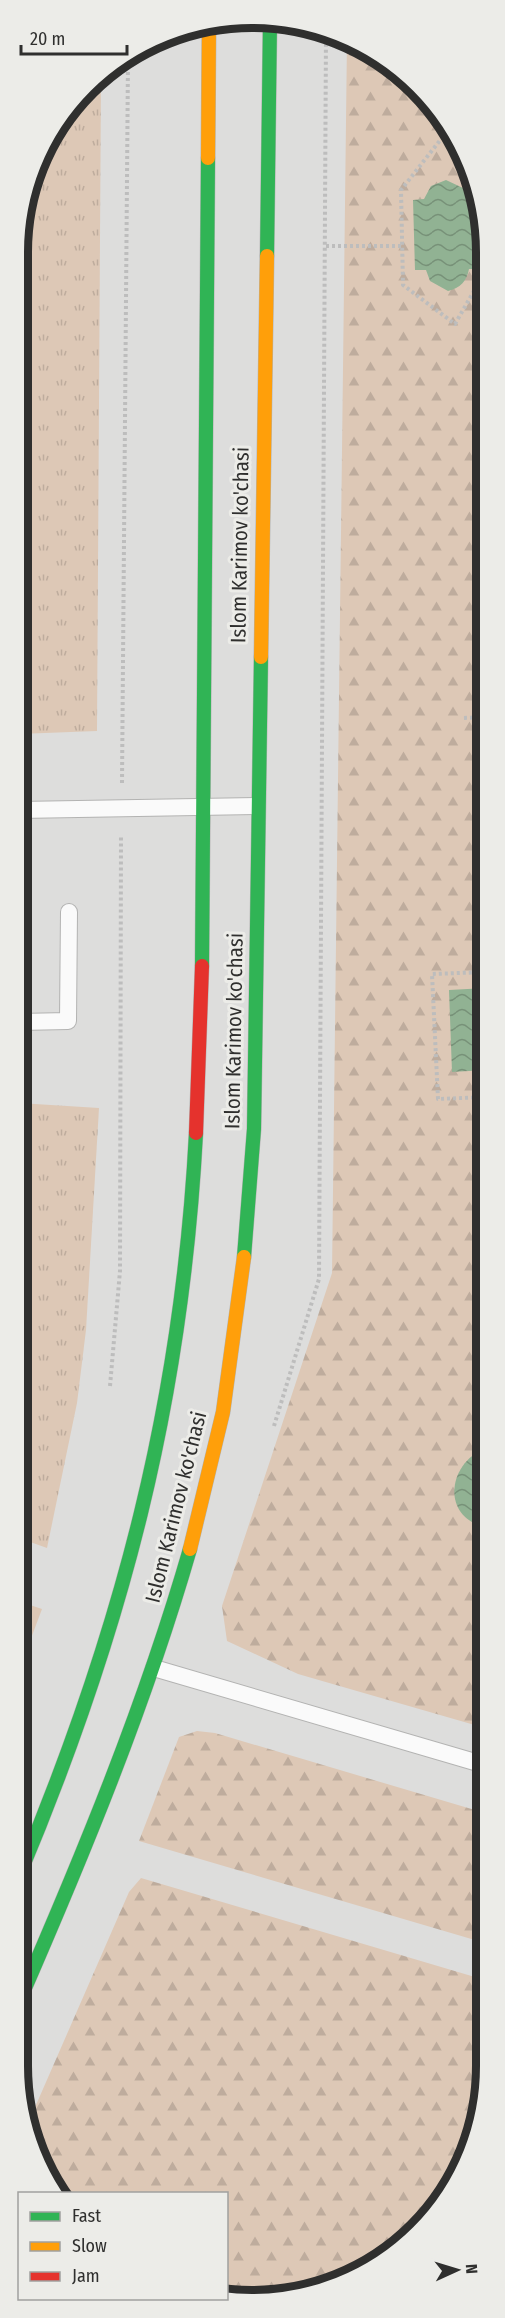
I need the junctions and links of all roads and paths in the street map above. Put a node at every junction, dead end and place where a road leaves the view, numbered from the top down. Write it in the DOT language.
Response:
graph roads {
  1 [pos="270,29"];
  2 [pos="209,33"];
  3 [pos="326,40"];
  4 [pos="128,66"];
  5 [pos="443,136"];
  6 [pos="326,246"];
  7 [pos="403,246"];
  8 [pos="476,287"];
  9 [pos="476,717"];
  10 [pos="464,718"];
  11 [pos="257,806"];
  12 [pos="204,807"];
  13 [pos="121,808"];
  14 [pos="28,810"];
  15 [pos="69,912"];
  16 [pos="476,972"];
  17 [pos="28,1022"];
  18 [pos="476,1097"];
  19 [pos="110,1386"];
  20 [pos="274,1426"];
  21 [pos="134,1662"];
  22 [pos="154,1668"];
  23 [pos="476,1762"];
  24 [pos="28,1853"];
  25 [pos="28,1981"];
  1 -- 11 [label="main road, Islom Karimov ko'chasi"];
  2 -- 12 [label="main road, Islom Karimov ko'chasi"];
  3 -- 6 [label="path"];
  4 -- 13 [label="path"];
  5 -- 7 [label="path"];
  6 -- 7 [label="path"];
  6 -- 20 [label="path"];
  7 -- 8 [label="path"];
  9 -- 10 [label="path"];
  11 -- 12 [label="lane"];
  11 -- 22 [label="main road, Islom Karimov ko'chasi"];
  12 -- 13 [label="lane"];
  12 -- 24 [label="main road, Islom Karimov ko'chasi"];
  13 -- 14 [label="lane"];
  13 -- 19 [label="path"];
  15 -- 17 [label="lane"];
  16 -- 18 [label="path"];
  21 -- 22 [label="main road"];
  22 -- 23 [label="lane"];
  22 -- 25 [label="main road, Islom Karimov ko'chasi"];
}
